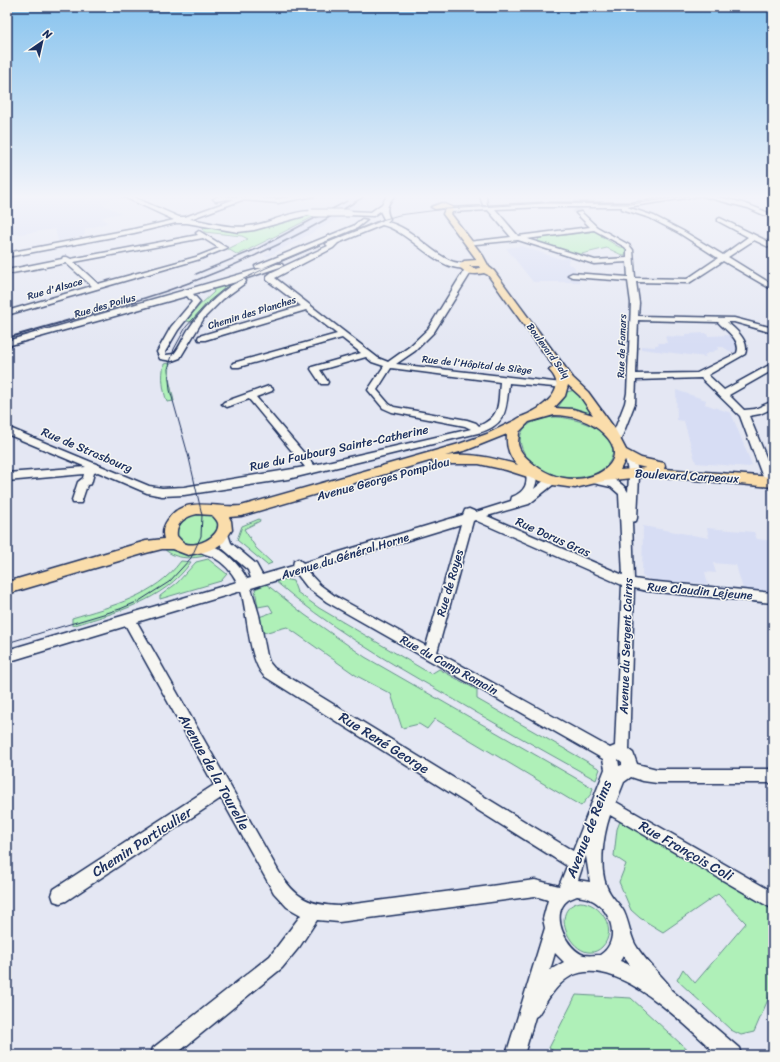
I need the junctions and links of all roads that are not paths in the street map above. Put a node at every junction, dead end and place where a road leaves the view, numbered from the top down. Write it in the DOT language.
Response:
graph roads {
  1 [pos="55,246"];
  2 [pos="152,246"];
  3 [pos="220,246"];
  4 [pos="311,246"];
  5 [pos="326,246"];
  6 [pos="333,246"];
  7 [pos="422,246"];
  8 [pos="465,246"];
  9 [pos="469,246"];
  10 [pos="540,246"];
  11 [pos="626,246"];
  12 [pos="705,246"];
  13 [pos="740,246"];
  14 [pos="7,255"];
  15 [pos="724,257"];
  16 [pos="630,260"];
  17 [pos="69,261"];
  18 [pos="474,267"];
  19 [pos="7,272"];
  20 [pos="255,274"];
  21 [pos="572,275"];
  22 [pos="631,279"];
  23 [pos="97,287"];
  24 [pos="209,288"];
  25 [pos="773,288"];
  26 [pos="189,293"];
  27 [pos="307,307"];
  28 [pos="7,313"];
  29 [pos="635,318"];
  30 [pos="720,320"];
  31 [pos="773,331"];
  32 [pos="343,334"];
  33 [pos="202,338"];
  34 [pos="7,344"];
  35 [pos="368,354"];
  36 [pos="236,365"];
  37 [pos="389,365"];
  38 [pos="773,366"];
  39 [pos="703,375"];
  40 [pos="632,377"];
  41 [pos="506,379"];
  42 [pos="324,382"];
  43 [pos="562,386"];
  44 [pos="269,389"];
  45 [pos="724,394"];
  46 [pos="250,396"];
  47 [pos="226,404"];
  48 [pos="773,404"];
  49 [pos="743,413"];
  50 [pos="537,414"];
  51 [pos="520,423"];
  52 [pos="7,430"];
  53 [pos="478,430"];
  54 [pos="613,435"];
  55 [pos="625,455"];
  56 [pos="93,469"];
  57 [pos="312,470"];
  58 [pos="530,471"];
  59 [pos="633,473"];
  60 [pos="7,477"];
  61 [pos="772,478"];
  62 [pos="550,479"];
  63 [pos="599,479"];
  64 [pos="157,492"];
  65 [pos="77,500"];
  66 [pos="218,512"];
  67 [pos="471,516"];
  68 [pos="171,527"];
  69 [pos="224,532"];
  70 [pos="628,538"];
  71 [pos="176,544"];
  72 [pos="203,548"];
  73 [pos="299,566"];
  74 [pos="7,580"];
  75 [pos="251,580"];
  76 [pos="628,582"];
  77 [pos="7,588"];
  78 [pos="773,598"];
  79 [pos="129,619"];
  80 [pos="430,653"];
  81 [pos="7,656"];
  82 [pos="619,763"];
  83 [pos="773,776"];
  84 [pos="223,788"];
  85 [pos="604,803"];
  86 [pos="576,862"];
  87 [pos="60,895"];
  88 [pos="557,896"];
  89 [pos="603,897"];
  90 [pos="773,901"];
  91 [pos="313,912"];
  92 [pos="553,928"];
  93 [pos="620,933"];
  94 [pos="592,964"];
  95 [pos="674,1004"];
  96 [pos="526,1020"];
  97 [pos="160,1055"];
  98 [pos="515,1055"];
  99 [pos="732,1055"];
  1 -- 14 [label="street"];
  1 -- 17 [label="street"];
  2 -- 17 [label="street"];
  3 -- 23 [label="street, Rue d'Alsace"];
  4 -- 24 [label="street, Rue des Poilus"];
  5 -- 20 [label="street, Rue des Poilus"];
  6 -- 27 [label="street, Rue de l'Hôpital de Siège"];
  7 -- 18 [label="street"];
  8 -- 18 [label="main road, Boulevard Saly"];
  9 -- 18 [label="main road, Boulevard Saly"];
  10 -- 16 [label="street"];
  11 -- 16 [label="street, Rue de Famars"];
  12 -- 15 [label="street"];
  13 -- 15 [label="street"];
  15 -- 22 [label="street"];
  15 -- 25 [label="street"];
  16 -- 22 [label="street, Rue de Famars"];
  17 -- 19 [label="street"];
  17 -- 23 [label="street"];
  18 -- 37 [label="street"];
  18 -- 43 [label="main road, Boulevard Saly"];
  18 -- 54 [label="main road, Boulevard Saly"];
  20 -- 24 [label="street, Rue des Poilus"];
  20 -- 26 [label="street"];
  21 -- 22 [label="street"];
  22 -- 29 [label="street, Rue de Famars"];
  23 -- 28 [label="street, Rue d'Alsace"];
  24 -- 26 [label="street, Rue des Poilus"];
  26 -- 34 [label="street, Rue des Poilus"];
  27 -- 32 [label="street, Rue de l'Hôpital de Siège"];
  27 -- 33 [label="street, Chemin des Planches"];
  29 -- 30 [label="street"];
  29 -- 40 [label="street, Rue de Famars"];
  30 -- 31 [label="street"];
  30 -- 39 [label="street"];
  32 -- 35 [label="street, Rue de l'Hôpital de Siège"];
  32 -- 36 [label="street"];
  35 -- 37 [label="street, Rue de l'Hôpital de Siège"];
  35 -- 42 [label="street"];
  37 -- 41 [label="street, Rue de l'Hôpital de Siège"];
  37 -- 53 [label="street"];
  38 -- 45 [label="street"];
  39 -- 40 [label="street"];
  39 -- 45 [label="street"];
  40 -- 54 [label="street, Rue de Famars"];
  41 -- 43 [label="street, Rue de l'Hôpital de Siège"];
  41 -- 53 [label="street, Rue du Faubourg Sainte-Catherine"];
  43 -- 50 [label="main road, Boulevard Saly"];
  44 -- 46 [label="street"];
  45 -- 49 [label="street"];
  46 -- 47 [label="street"];
  46 -- 57 [label="street"];
  48 -- 49 [label="street"];
  49 -- 61 [label="street"];
  50 -- 51 [label="main road"];
  50 -- 54 [label="main road"];
  51 -- 58 [label="main road"];
  51 -- 66 [label="main road, Avenue Georges Pompidou"];
  52 -- 56 [label="street, Rue de Strasbourg"];
  53 -- 57 [label="street, Rue du Faubourg Sainte-Catherine"];
  54 -- 55 [label="main road"];
  55 -- 59 [label="street, Avenue du Sergent Cairns"];
  55 -- 61 [label="main road, Boulevard Carpeaux"];
  55 -- 63 [label="main road"];
  56 -- 60 [label="street"];
  56 -- 64 [label="street, Rue de Strasbourg"];
  56 -- 65 [label="street"];
  57 -- 64 [label="street, Rue du Faubourg Sainte-Catherine"];
  58 -- 62 [label="main road, Avenue Georges Pompidou"];
  58 -- 67 [label="street, Avenue du Général Horne"];
  58 -- 69 [label="main road, Avenue Georges Pompidou"];
  59 -- 61 [label="main road, Boulevard Carpeaux"];
  59 -- 63 [label="main road, Boulevard Carpeaux"];
  59 -- 70 [label="street, Avenue du Sergent Cairns"];
  62 -- 63 [label="main road"];
  62 -- 67 [label="street, Avenue du Général Horne"];
  63 -- 70 [label="street, Avenue du Sergent Cairns"];
  66 -- 68 [label="main road, Avenue Georges Pompidou"];
  66 -- 69 [label="main road"];
  67 -- 73 [label="street, Avenue du Général Horne"];
  67 -- 76 [label="street, Rue Dorus Gras"];
  67 -- 80 [label="street, Rue de Royes"];
  68 -- 71 [label="main road"];
  68 -- 74 [label="main road, Avenue Georges Pompidou"];
  69 -- 72 [label="main road, Avenue Georges Pompidou"];
  69 -- 75 [label="street"];
  70 -- 76 [label="street, Avenue du Sergent Cairns"];
  71 -- 72 [label="main road"];
  71 -- 77 [label="main road"];
  72 -- 75 [label="street"];
  73 -- 75 [label="street, Avenue du Général Horne"];
  73 -- 80 [label="street, Rue du Camp Romain"];
  75 -- 79 [label="street, Avenue du Général Horne"];
  75 -- 86 [label="street, Rue René George"];
  76 -- 78 [label="street, Rue Claudin Lejeune"];
  76 -- 82 [label="street, Avenue du Sergent Cairns"];
  79 -- 81 [label="street, Avenue du Général Horne"];
  79 -- 84 [label="street, Avenue de la Tourelle"];
  80 -- 82 [label="street, Rue du Camp Romain"];
  82 -- 83 [label="street, Rue du Camp Romain"];
  82 -- 85 [label="street, Avenue de Reims"];
  84 -- 87 [label="street, Chemin Particulier"];
  84 -- 91 [label="street, Avenue de la Tourelle"];
  85 -- 86 [label="street, Avenue de Reims"];
  85 -- 89 [label="street, Avenue de Reims"];
  85 -- 90 [label="street, Rue François Coli"];
  86 -- 88 [label="street, Avenue de Reims"];
  88 -- 89 [label="street, Avenue de Reims"];
  88 -- 91 [label="street, Avenue de la Tourelle"];
  88 -- 92 [label="street, Avenue de Reims"];
  89 -- 93 [label="street, Avenue de Reims"];
  91 -- 97 [label="street"];
  92 -- 94 [label="street, Avenue de Reims"];
  92 -- 96 [label="street, Avenue de Reims"];
  93 -- 94 [label="street, Avenue de Reims"];
  93 -- 95 [label="street"];
  94 -- 95 [label="street"];
  94 -- 96 [label="street, Avenue de Reims"];
  95 -- 99 [label="street"];
  96 -- 98 [label="street, Avenue de Reims"];
}
